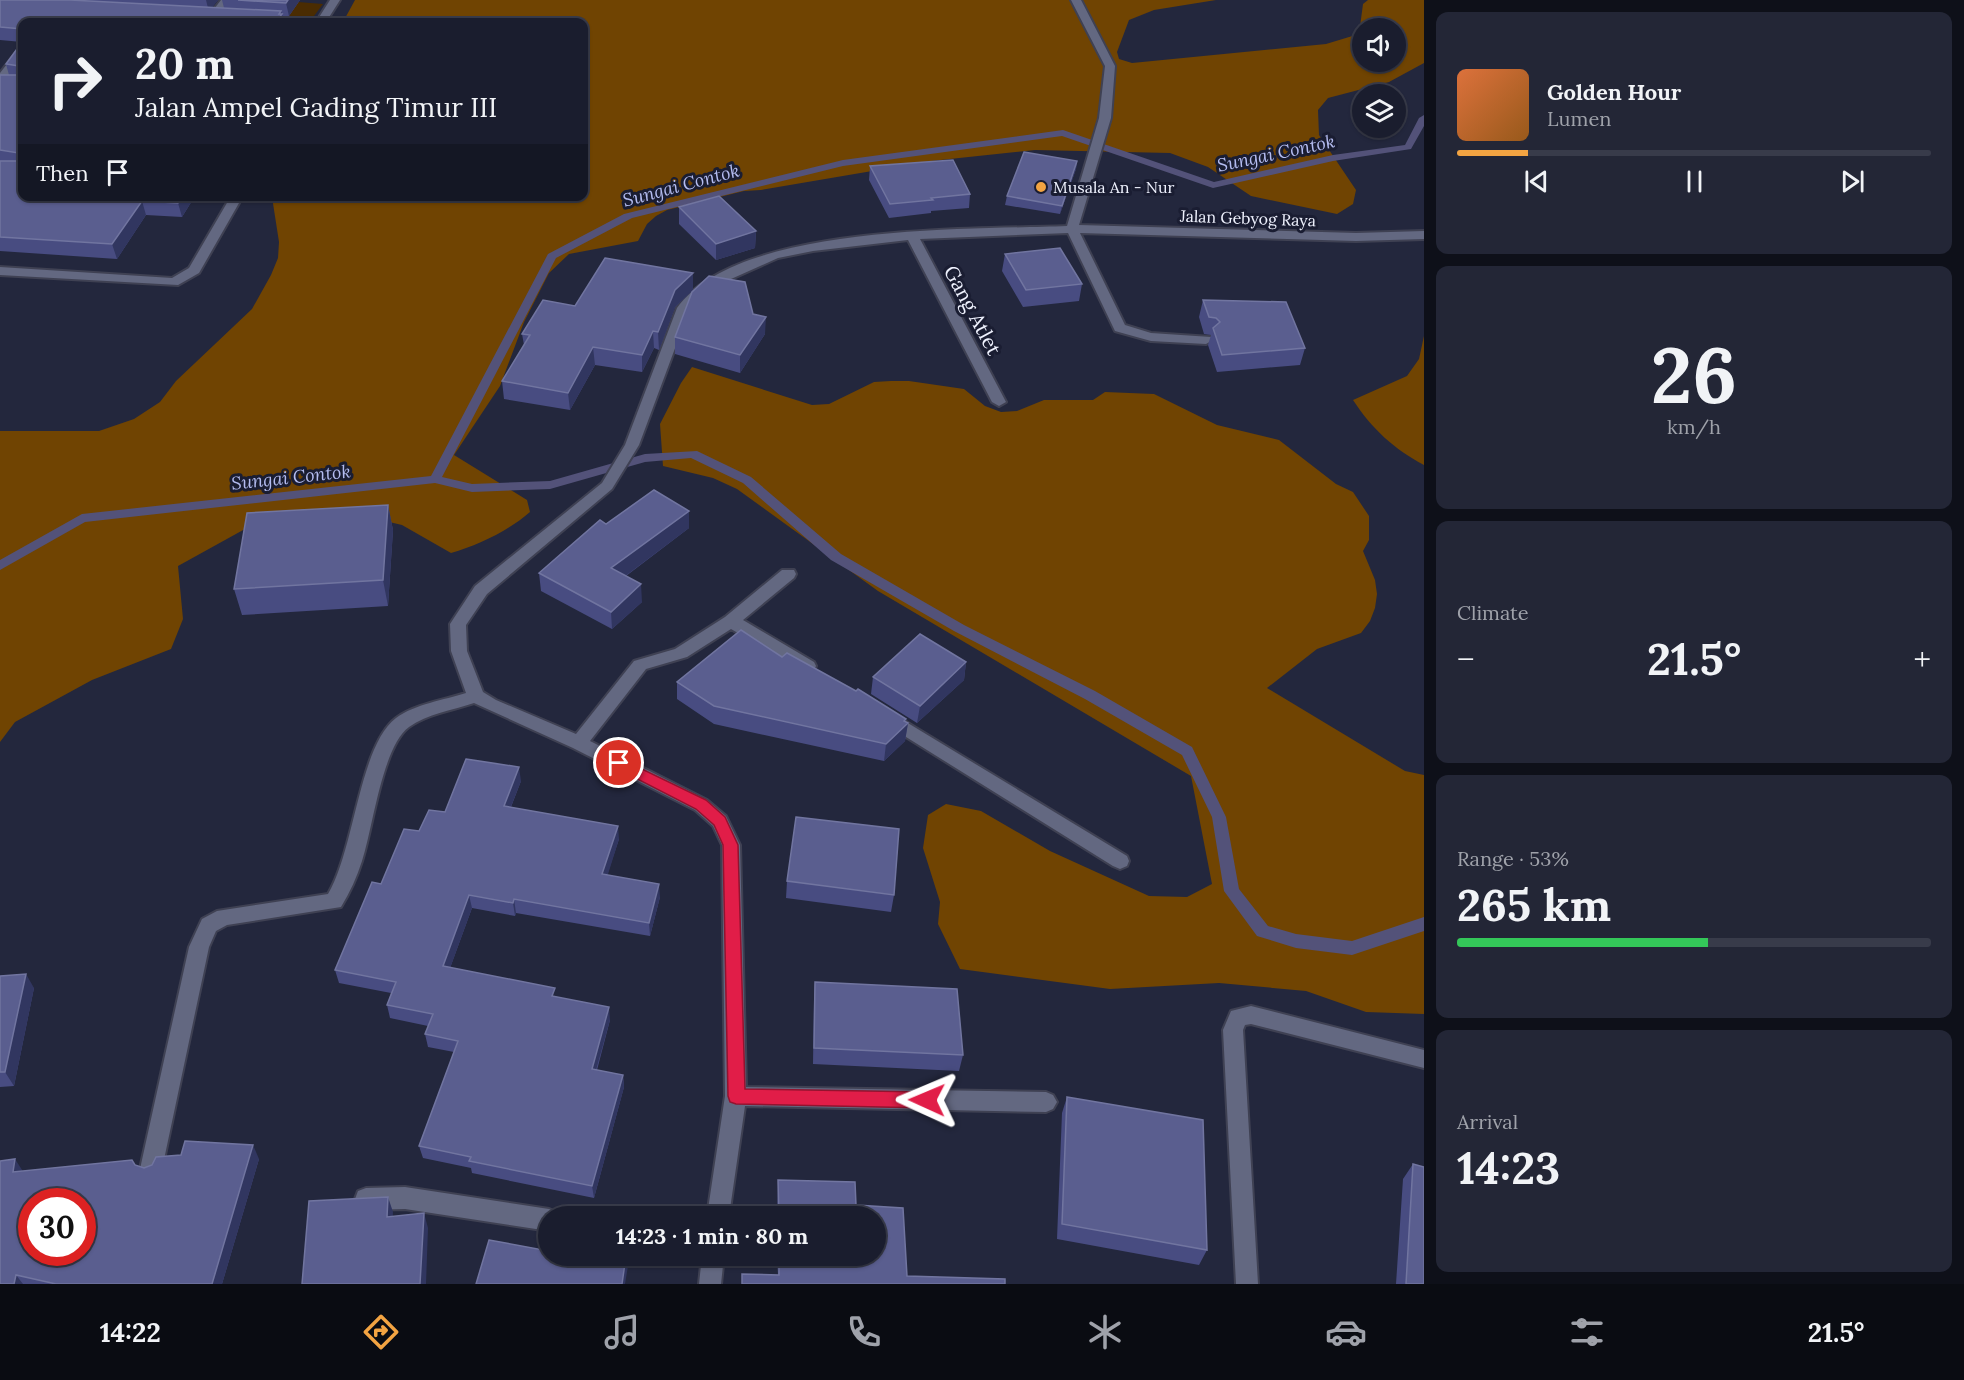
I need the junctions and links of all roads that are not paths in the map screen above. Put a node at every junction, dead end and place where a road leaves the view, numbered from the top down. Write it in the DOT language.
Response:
graph roads {
  1 [pos="226,0"];
  2 [pos="335,0"];
  3 [pos="1076,0"];
  4 [pos="201,16"];
  5 [pos="213,17"];
  6 [pos="224,18"];
  7 [pos="324,18"];
  8 [pos="18,59"];
  9 [pos="4,82"];
  10 [pos="234,201"];
  11 [pos="1072,229"];
  12 [pos="1424,235"];
  13 [pos="912,236"];
  14 [pos="0,271"];
  15 [pos="1206,340"];
  16 [pos="999,402"];
  17 [pos="788,574"];
  18 [pos="731,621"];
  19 [pos="827,678"];
  20 [pos="476,696"];
  21 [pos="878,710"];
  22 [pos="579,743"];
  23 [pos="1120,861"];
  24 [pos="1424,1059"];
  25 [pos="736,1096"];
  26 [pos="1046,1102"];
  27 [pos="151,1169"];
  28 [pos="348,1200"];
  29 [pos="720,1206"];
  30 [pos="538,1218"];
  31 [pos="712,1266"];
  32 [pos="710,1284"];
  33 [pos="1247,1284"];
  1 -- 5 [label="street"];
  2 -- 7 [label="street"];
  3 -- 11 [label="street"];
  4 -- 5 [label="street"];
  5 -- 6 [label="street"];
  8 -- 9 [label="street"];
  10 -- 14 [label="street"];
  11 -- 12 [label="street, Jalan Gebyog Raya"];
  11 -- 13 [label="street, Jalan Gebyog Raya"];
  11 -- 15 [label="street"];
  13 -- 16 [label="street, Gang Atlet"];
  13 -- 20 [label="street, Jalan Gebyog Raya"];
  17 -- 18 [label="street"];
  18 -- 19 [label="street"];
  18 -- 22 [label="street"];
  20 -- 22 [label="street"];
  20 -- 27 [label="street"];
  21 -- 23 [label="street"];
  22 -- 25 [label="street"];
  24 -- 33 [label="street"];
  25 -- 26 [label="street"];
  25 -- 29 [label="street"];
  28 -- 30 [label="street"];
  31 -- 32 [label="street"];
}
